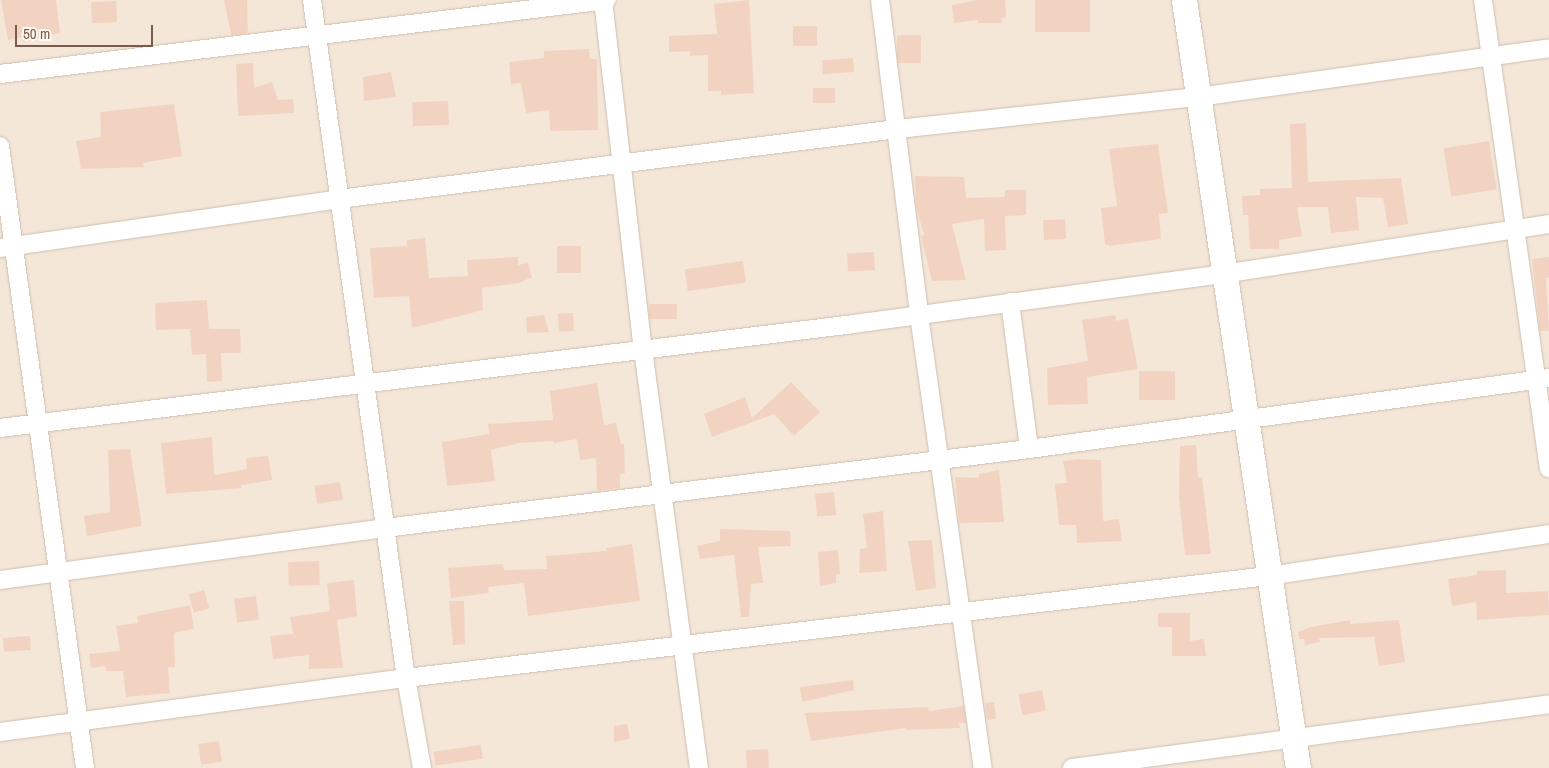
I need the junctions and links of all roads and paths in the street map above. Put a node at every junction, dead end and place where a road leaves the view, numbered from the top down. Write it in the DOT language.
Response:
graph roads {
  1 [pos="312,0"];
  2 [pos="604,0"];
  3 [pos="880,0"];
  4 [pos="1184,0"];
  5 [pos="1483,0"];
  6 [pos="316,36"];
  7 [pos="1549,48"];
  8 [pos="1490,56"];
  9 [pos="0,74"];
  10 [pos="1198,97"];
  11 [pos="896,129"];
  12 [pos="0,146"];
  13 [pos="624,165"];
  14 [pos="339,199"];
  15 [pos="1549,224"];
  16 [pos="1514,229"];
  17 [pos="8,246"];
  18 [pos="1223,274"];
  19 [pos="1010,302"];
  20 [pos="920,315"];
  21 [pos="643,349"];
  22 [pos="1542,379"];
  23 [pos="364,382"];
  24 [pos="1247,420"];
  25 [pos="38,422"];
  26 [pos="0,428"];
  27 [pos="1029,448"];
  28 [pos="940,460"];
  29 [pos="1549,468"];
  30 [pos="663,494"];
  31 [pos="385,528"];
  32 [pos="1549,534"];
  33 [pos="58,573"];
  34 [pos="1268,576"];
  35 [pos="0,580"];
  36 [pos="960,613"];
  37 [pos="684,646"];
  38 [pos="406,678"];
  39 [pos="1549,704"];
  40 [pos="78,722"];
  41 [pos="0,732"];
  42 [pos="1293,737"];
  43 [pos="85,768"];
  44 [pos="422,768"];
  45 [pos="699,768"];
  46 [pos="982,768"];
  47 [pos="1072,768"];
  48 [pos="1298,768"];
  1 -- 6 [label="street"];
  2 -- 6 [label="street"];
  2 -- 13 [label="street"];
  3 -- 11 [label="street"];
  4 -- 10 [label="street"];
  5 -- 8 [label="street"];
  6 -- 9 [label="street"];
  6 -- 14 [label="street"];
  7 -- 8 [label="street"];
  8 -- 10 [label="street"];
  8 -- 16 [label="street"];
  10 -- 11 [label="street"];
  10 -- 18 [label="street"];
  11 -- 13 [label="street"];
  11 -- 20 [label="street"];
  12 -- 17 [label="street"];
  13 -- 14 [label="street"];
  13 -- 21 [label="street"];
  14 -- 17 [label="street"];
  14 -- 23 [label="street"];
  15 -- 16 [label="street"];
  16 -- 18 [label="street"];
  16 -- 22 [label="street"];
  17 -- 25 [label="street"];
  18 -- 19 [label="street"];
  18 -- 24 [label="street"];
  19 -- 20 [label="street"];
  19 -- 27 [label="street"];
  20 -- 21 [label="street"];
  20 -- 28 [label="street"];
  21 -- 23 [label="street"];
  21 -- 30 [label="street"];
  22 -- 24 [label="street"];
  22 -- 29 [label="street"];
  23 -- 25 [label="street"];
  23 -- 31 [label="street"];
  24 -- 27 [label="street"];
  24 -- 34 [label="street"];
  25 -- 26 [label="street"];
  25 -- 33 [label="street"];
  27 -- 28 [label="street"];
  28 -- 30 [label="street"];
  28 -- 36 [label="street"];
  30 -- 31 [label="street"];
  30 -- 37 [label="street"];
  31 -- 33 [label="street"];
  31 -- 38 [label="street"];
  32 -- 34 [label="street"];
  33 -- 35 [label="street"];
  33 -- 40 [label="street"];
  34 -- 36 [label="street"];
  34 -- 42 [label="street"];
  36 -- 37 [label="street"];
  36 -- 46 [label="street"];
  37 -- 38 [label="street"];
  37 -- 45 [label="street"];
  38 -- 40 [label="street"];
  38 -- 44 [label="street"];
  39 -- 42 [label="street"];
  40 -- 41 [label="street"];
  40 -- 43 [label="street"];
  42 -- 47 [label="street"];
  42 -- 48 [label="street"];
}
